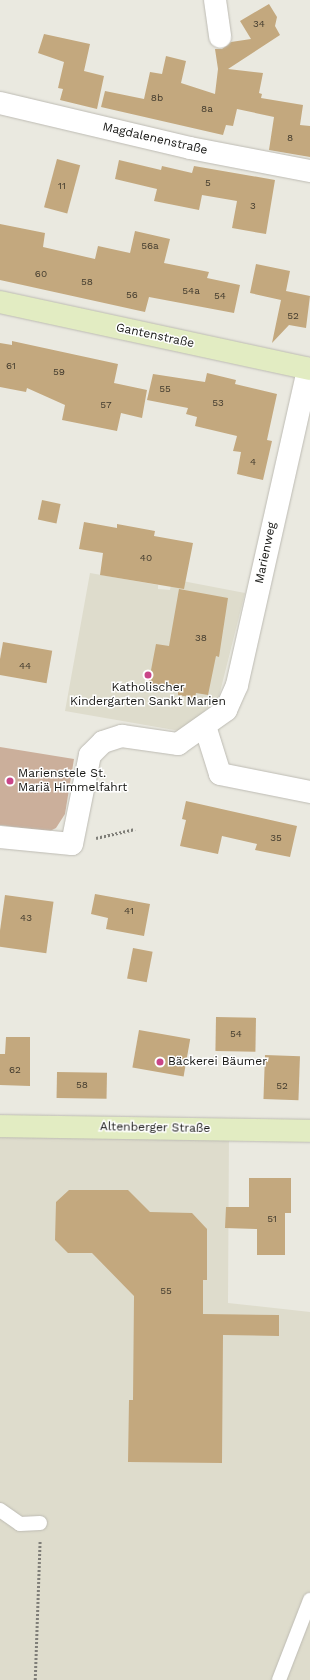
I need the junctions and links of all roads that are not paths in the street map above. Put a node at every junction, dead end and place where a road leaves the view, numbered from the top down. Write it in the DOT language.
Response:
graph roads {
  1 [pos="215,0"];
  2 [pos="220,37"];
  3 [pos="0,103"];
  4 [pos="310,171"];
  5 [pos="0,302"];
  6 [pos="309,369"];
  7 [pos="205,726"];
  8 [pos="310,792"];
  9 [pos="0,837"];
  10 [pos="0,1126"];
  11 [pos="310,1131"];
  12 [pos="0,1510"];
  13 [pos="40,1523"];
  14 [pos="310,1600"];
  15 [pos="279,1680"];
  1 -- 2 [label="street"];
  3 -- 4 [label="street, Magdalenenstraße"];
  5 -- 6 [label="street, Gantenstraße"];
  6 -- 7 [label="street, Marienweg"];
  7 -- 8 [label="street"];
  7 -- 9 [label="street, Marienweg"];
  10 -- 11 [label="street, Altenberger Straße"];
  12 -- 13 [label="lane"];
  14 -- 15 [label="lane"];
}
